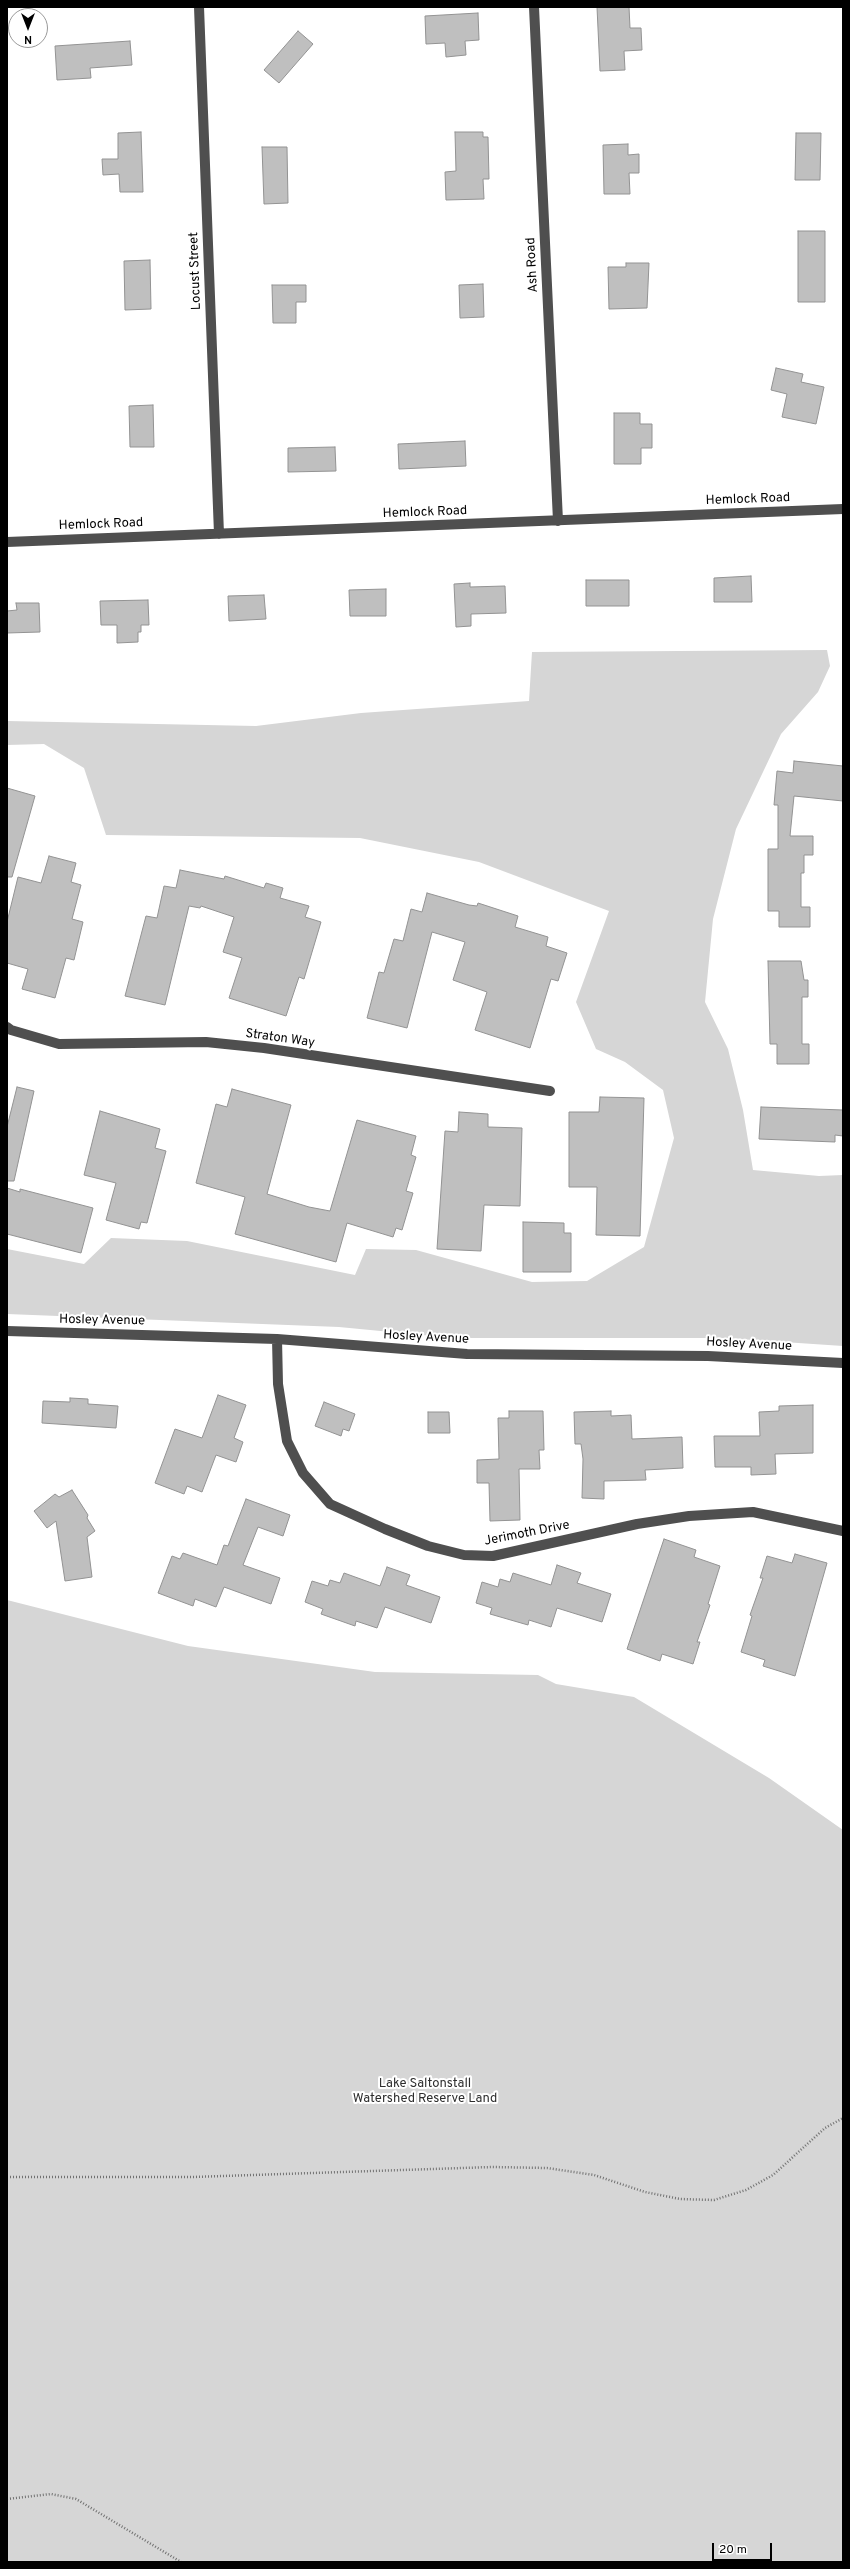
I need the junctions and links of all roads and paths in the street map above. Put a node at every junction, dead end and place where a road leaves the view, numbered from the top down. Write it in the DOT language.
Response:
graph roads {
  1 [pos="199,7"];
  2 [pos="534,7"];
  3 [pos="843,509"];
  4 [pos="558,521"];
  5 [pos="219,534"];
  6 [pos="7,542"];
  7 [pos="7,1027"];
  8 [pos="550,1091"];
  9 [pos="7,1331"];
  10 [pos="277,1339"];
  11 [pos="843,1363"];
  12 [pos="843,1531"];
  13 [pos="843,2118"];
  14 [pos="7,2177"];
  15 [pos="7,2499"];
  16 [pos="181,2562"];
  1 -- 5 [label="street, Locust Street"];
  2 -- 4 [label="street, Ash Road"];
  3 -- 4 [label="street, Hemlock Road"];
  4 -- 5 [label="street, Hemlock Road"];
  5 -- 6 [label="street, Hemlock Road"];
  7 -- 8 [label="street, Straton Way"];
  9 -- 10 [label="street, Hosley Avenue"];
  10 -- 11 [label="street, Hosley Avenue"];
  10 -- 12 [label="street, Jerimoth Drive"];
  13 -- 14 [label="path"];
  15 -- 16 [label="path"];
}
